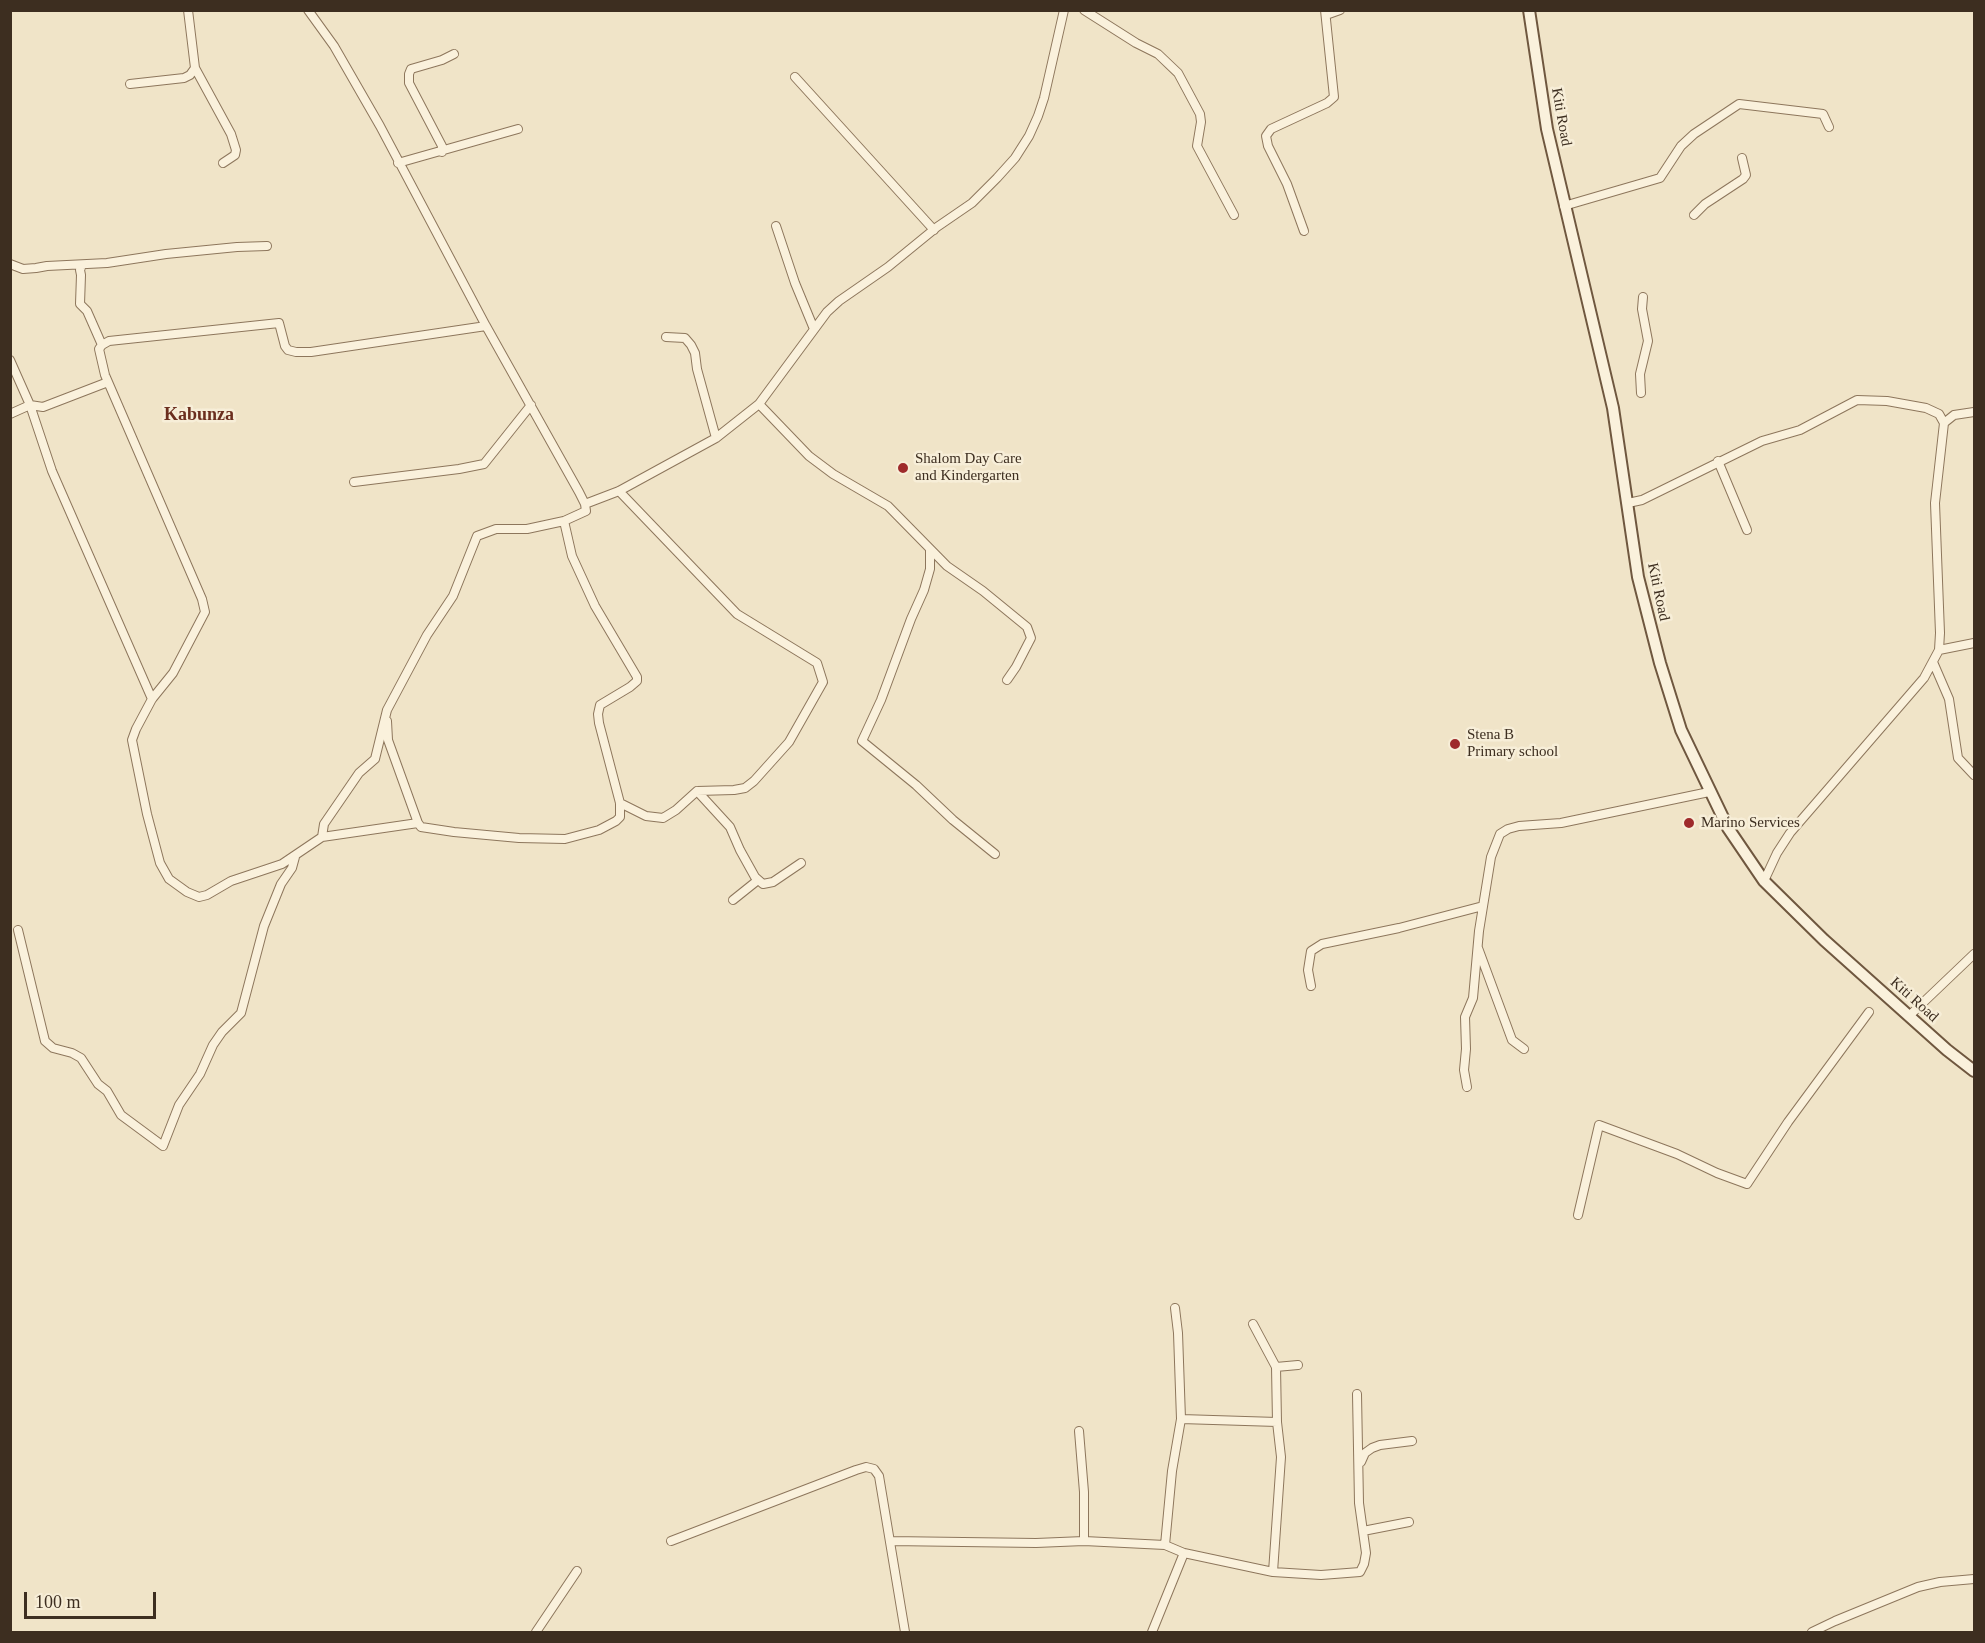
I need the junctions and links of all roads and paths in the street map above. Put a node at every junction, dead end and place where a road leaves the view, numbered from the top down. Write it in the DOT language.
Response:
graph roads {
  1 [pos="188,10"];
  2 [pos="308,10"];
  3 [pos="1064,10"];
  4 [pos="1084,10"];
  5 [pos="1340,10"];
  6 [pos="1528,10"];
  7 [pos="1325,13"];
  8 [pos="454,54"];
  9 [pos="195,68"];
  10 [pos="795,78"];
  11 [pos="130,84"];
  12 [pos="1829,127"];
  13 [pos="518,129"];
  14 [pos="442,152"];
  15 [pos="1742,158"];
  16 [pos="223,163"];
  17 [pos="398,163"];
  18 [pos="1564,206"];
  19 [pos="1234,215"];
  20 [pos="1694,215"];
  21 [pos="776,226"];
  22 [pos="934,230"];
  23 [pos="1305,231"];
  24 [pos="267,246"];
  25 [pos="10,264"];
  26 [pos="82,265"];
  27 [pos="1643,297"];
  28 [pos="486,326"];
  29 [pos="814,329"];
  30 [pos="666,337"];
  31 [pos="102,345"];
  32 [pos="10,360"];
  33 [pos="108,382"];
  34 [pos="1641,393"];
  35 [pos="759,404"];
  36 [pos="30,405"];
  37 [pos="531,405"];
  38 [pos="1974,412"];
  39 [pos="10,414"];
  40 [pos="1944,423"];
  41 [pos="716,438"];
  42 [pos="1718,461"];
  43 [pos="354,482"];
  44 [pos="619,491"];
  45 [pos="1628,503"];
  46 [pos="585,504"];
  47 [pos="564,521"];
  48 [pos="1747,530"];
  49 [pos="930,551"];
  50 [pos="1974,644"];
  51 [pos="1939,650"];
  52 [pos="1933,662"];
  53 [pos="1007,680"];
  54 [pos="152,699"];
  55 [pos="387,710"];
  56 [pos="1974,775"];
  57 [pos="697,791"];
  58 [pos="1709,792"];
  59 [pos="620,803"];
  60 [pos="418,823"];
  61 [pos="322,837"];
  62 [pos="995,854"];
  63 [pos="295,856"];
  64 [pos="801,863"];
  65 [pos="758,880"];
  66 [pos="1764,881"];
  67 [pos="733,900"];
  68 [pos="1483,906"];
  69 [pos="18,930"];
  70 [pos="1478,947"];
  71 [pos="1974,954"];
  72 [pos="1311,986"];
  73 [pos="1869,1012"];
  74 [pos="1909,1016"];
  75 [pos="1524,1049"];
  76 [pos="1974,1071"];
  77 [pos="1467,1086"];
  78 [pos="1578,1215"];
  79 [pos="1174,1308"];
  80 [pos="1254,1324"];
  81 [pos="1298,1365"];
  82 [pos="1276,1367"];
  83 [pos="1357,1394"];
  84 [pos="1181,1419"];
  85 [pos="1277,1422"];
  86 [pos="1079,1431"];
  87 [pos="1412,1441"];
  88 [pos="1360,1463"];
  89 [pos="1409,1522"];
  90 [pos="1363,1531"];
  91 [pos="671,1541"];
  92 [pos="890,1541"];
  93 [pos="1084,1541"];
  94 [pos="1165,1545"];
  95 [pos="1184,1553"];
  96 [pos="577,1571"];
  97 [pos="1273,1572"];
  98 [pos="1974,1579"];
  99 [pos="536,1632"];
  100 [pos="904,1632"];
  101 [pos="1152,1632"];
  102 [pos="1812,1632"];
  1 -- 9 [label="street"];
  2 -- 17 [label="street"];
  3 -- 22 [label="street"];
  4 -- 19 [label="street"];
  5 -- 7 [label="street"];
  6 -- 18 [label="street, Kiti Road"];
  7 -- 23 [label="street"];
  8 -- 14 [label="street"];
  9 -- 11 [label="street"];
  9 -- 16 [label="street"];
  10 -- 22 [label="street"];
  12 -- 18 [label="street"];
  13 -- 14 [label="street"];
  14 -- 17 [label="street"];
  15 -- 20 [label="street"];
  17 -- 28 [label="street"];
  18 -- 45 [label="street, Kiti Road"];
  21 -- 29 [label="street"];
  22 -- 29 [label="street"];
  24 -- 26 [label="street"];
  25 -- 26 [label="street"];
  26 -- 31 [label="street"];
  27 -- 34 [label="street"];
  28 -- 31 [label="street"];
  28 -- 37 [label="street"];
  29 -- 35 [label="street"];
  30 -- 41 [label="street"];
  31 -- 33 [label="street"];
  32 -- 36 [label="street"];
  33 -- 36 [label="street"];
  33 -- 54 [label="street"];
  35 -- 41 [label="street"];
  35 -- 49 [label="street"];
  36 -- 39 [label="street"];
  36 -- 54 [label="street"];
  37 -- 43 [label="street"];
  37 -- 46 [label="street"];
  38 -- 40 [label="street"];
  40 -- 42 [label="street"];
  40 -- 51 [label="street"];
  41 -- 44 [label="street"];
  42 -- 45 [label="street"];
  42 -- 48 [label="street"];
  44 -- 46 [label="street"];
  44 -- 57 [label="street"];
  45 -- 58 [label="street, Kiti Road"];
  46 -- 47 [label="street"];
  47 -- 55 [label="street"];
  47 -- 59 [label="street"];
  49 -- 53 [label="street"];
  49 -- 62 [label="street"];
  50 -- 51 [label="street"];
  51 -- 52 [label="street"];
  52 -- 56 [label="street"];
  52 -- 66 [label="street"];
  54 -- 63 [label="street"];
  55 -- 60 [label="street"];
  55 -- 61 [label="street"];
  57 -- 59 [label="street"];
  57 -- 65 [label="street"];
  58 -- 66 [label="street, Kiti Road"];
  58 -- 68 [label="street"];
  59 -- 60 [label="street"];
  60 -- 61 [label="street"];
  61 -- 63 [label="street"];
  63 -- 69 [label="street"];
  64 -- 65 [label="street"];
  65 -- 67 [label="street"];
  66 -- 74 [label="street, Kiti Road"];
  68 -- 70 [label="street"];
  68 -- 72 [label="street"];
  70 -- 75 [label="street"];
  70 -- 77 [label="street"];
  71 -- 74 [label="street"];
  73 -- 78 [label="street"];
  74 -- 76 [label="street, Kiti Road"];
  79 -- 84 [label="street"];
  80 -- 82 [label="street"];
  81 -- 82 [label="street"];
  82 -- 85 [label="street"];
  83 -- 88 [label="street"];
  84 -- 85 [label="street"];
  84 -- 94 [label="street"];
  85 -- 97 [label="street"];
  86 -- 93 [label="street"];
  87 -- 88 [label="street"];
  88 -- 90 [label="street"];
  89 -- 90 [label="street"];
  90 -- 97 [label="street"];
  91 -- 92 [label="street"];
  92 -- 93 [label="street"];
  92 -- 100 [label="street"];
  93 -- 94 [label="street"];
  94 -- 95 [label="street"];
  95 -- 97 [label="street"];
  95 -- 101 [label="street"];
  96 -- 99 [label="street"];
  98 -- 102 [label="street"];
}
